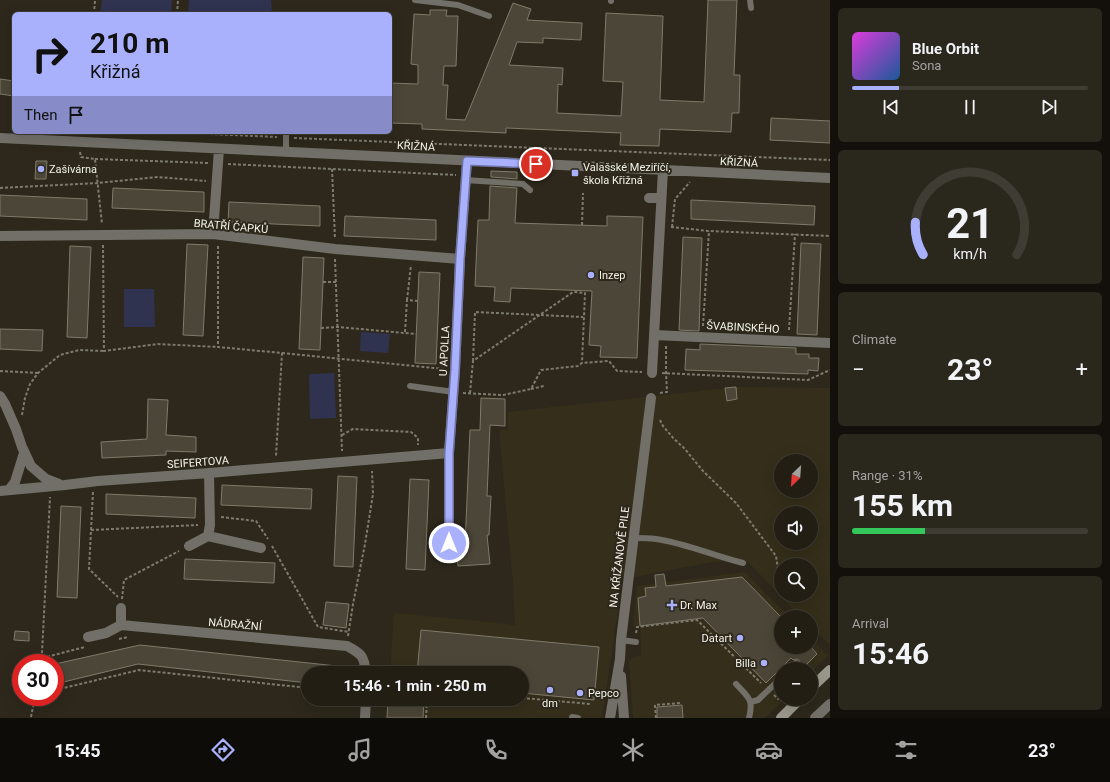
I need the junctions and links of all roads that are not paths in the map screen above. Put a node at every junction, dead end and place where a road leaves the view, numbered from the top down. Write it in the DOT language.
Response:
graph roads {
  1 [pos="415,0"];
  2 [pos="750,0"];
  3 [pos="751,8"];
  4 [pos="488,16"];
  5 [pos="286,135"];
  6 [pos="0,138"];
  7 [pos="219,149"];
  8 [pos="286,152"];
  9 [pos="467,161"];
  10 [pos="662,170"];
  11 [pos="830,178"];
  12 [pos="466,180"];
  13 [pos="530,190"];
  14 [pos="649,198"];
  15 [pos="661,198"];
  16 [pos="216,234"];
  17 [pos="0,236"];
  18 [pos="460,259"];
  19 [pos="654,335"];
  20 [pos="830,343"];
  21 [pos="652,372"];
  22 [pos="410,386"];
  23 [pos="454,392"];
  24 [pos="0,396"];
  25 [pos="650,401"];
  26 [pos="449,453"];
  27 [pos="24,454"];
  28 [pos="209,473"];
  29 [pos="65,486"];
  30 [pos="4,490"];
  31 [pos="208,536"];
  32 [pos="634,538"];
  33 [pos="449,543"];
  34 [pos="189,546"];
  35 [pos="261,548"];
  36 [pos="744,563"];
  37 [pos="121,608"];
  38 [pos="121,625"];
  39 [pos="621,640"];
  40 [pos="88,642"];
  41 [pos="636,642"];
  42 [pos="620,659"];
  43 [pos="365,666"];
  44 [pos="830,670"];
  45 [pos="818,681"];
  46 [pos="736,684"];
  47 [pos="774,685"];
  48 [pos="751,702"];
  49 [pos="830,704"];
  50 [pos="366,706"];
  51 [pos="793,706"];
  52 [pos="365,718"];
  53 [pos="610,718"];
  54 [pos="624,718"];
  55 [pos="749,718"];
  56 [pos="781,718"];
  57 [pos="815,718"];
  1 -- 4 [label="lane"];
  2 -- 3 [label="lane"];
  5 -- 8 [label="lane"];
  6 -- 7 [label="street, KŘIŽNÁ"];
  7 -- 8 [label="street, KŘIŽNÁ"];
  7 -- 16 [label="street"];
  8 -- 9 [label="street, KŘIŽNÁ"];
  9 -- 10 [label="street, KŘIŽNÁ"];
  9 -- 12 [label="street, U APOLLA"];
  10 -- 11 [label="street, KŘIŽNÁ"];
  10 -- 15 [label="street"];
  12 -- 13 [label="lane"];
  12 -- 18 [label="street, U APOLLA"];
  14 -- 15 [label="street"];
  15 -- 19 [label="street"];
  16 -- 17 [label="street, BRATŘÍ ČAPKŮ"];
  16 -- 18 [label="street, BRATŘÍ ČAPKŮ"];
  18 -- 23 [label="street, U APOLLA"];
  19 -- 20 [label="street, ŠVABINSKÉHO"];
  19 -- 21 [label="street"];
  22 -- 23 [label="lane"];
  23 -- 26 [label="street, U APOLLA"];
  24 -- 27 [label="street, SEIFERTOVA"];
  25 -- 32 [label="street, NA KŘIŽANOVĚ PILE"];
  26 -- 28 [label="street, SEIFERTOVA"];
  26 -- 33 [label="street, U APOLLA"];
  27 -- 29 [label="street, SEIFERTOVA"];
  27 -- 30 [label="street"];
  28 -- 29 [label="street, SEIFERTOVA"];
  28 -- 31 [label="street"];
  29 -- 30 [label="street"];
  31 -- 34 [label="street"];
  31 -- 35 [label="street"];
  32 -- 36 [label="lane"];
  32 -- 39 [label="street, NA KŘIŽANOVĚ PILE"];
  37 -- 38 [label="street"];
  38 -- 40 [label="street"];
  38 -- 43 [label="street, NÁDRAŽNÍ"];
  39 -- 41 [label="lane"];
  39 -- 42 [label="street, NA KŘIŽANOVĚ PILE"];
  42 -- 53 [label="street, NA KŘIŽANOVĚ PILE"];
  42 -- 54 [label="street"];
  44 -- 45 [label="main road"];
  46 -- 48 [label="lane"];
  47 -- 48 [label="lane"];
  48 -- 55 [label="lane"];
  49 -- 57 [label="street"];
  50 -- 52 [label="street"];
  51 -- 56 [label="main road"];
}
